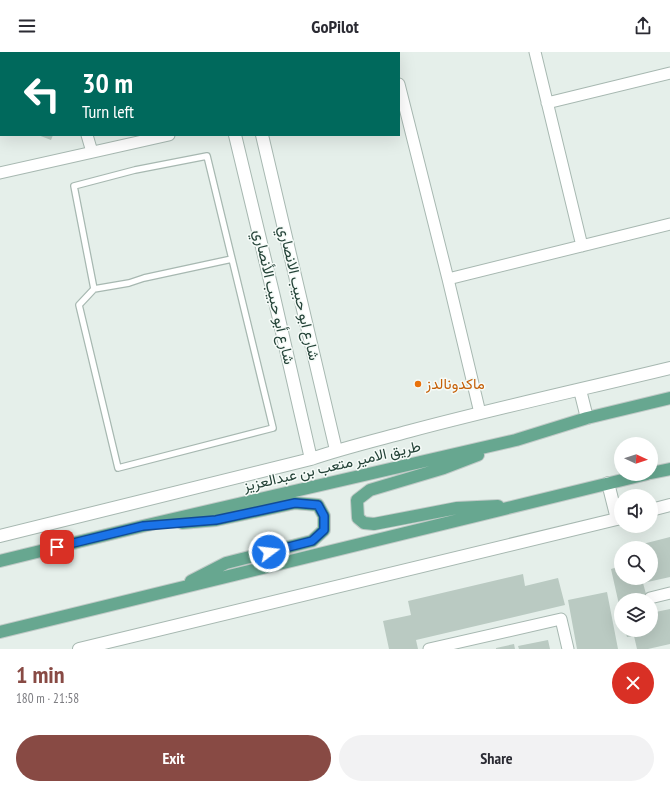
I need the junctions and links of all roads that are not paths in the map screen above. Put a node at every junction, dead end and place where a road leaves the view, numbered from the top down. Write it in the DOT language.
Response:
graph roads {
  1 [pos="535,52"];
  2 [pos="670,73"];
  3 [pos="400,88"];
  4 [pos="547,103"];
  5 [pos="87,136"];
  6 [pos="165,136"];
  7 [pos="235,136"];
  8 [pos="262,136"];
  9 [pos="92,152"];
  10 [pos="0,173"];
  11 [pos="670,224"];
  12 [pos="582,246"];
  13 [pos="232,259"];
  14 [pos="448,280"];
  15 [pos="94,290"];
  16 [pos="670,368"];
  17 [pos="580,390"];
  18 [pos="670,398"];
  19 [pos="480,413"];
  20 [pos="588,418"];
  21 [pos="516,440"];
  22 [pos="336,450"];
  23 [pos="311,459"];
  24 [pos="670,469"];
  25 [pos="658,472"];
  26 [pos="617,481"];
  27 [pos="608,483"];
  28 [pos="614,502"];
  29 [pos="524,505"];
  30 [pos="670,505"];
  31 [pos="658,508"];
  32 [pos="614,519"];
  33 [pos="143,526"];
  34 [pos="0,536"];
  35 [pos="0,561"];
  36 [pos="170,591"];
  37 [pos="670,593"];
  38 [pos="658,596"];
  39 [pos="0,632"];
  40 [pos="79,649"];
  41 [pos="429,649"];
  42 [pos="568,649"];
  1 -- 4 [label="street"];
  2 -- 4 [label="street"];
  3 -- 14 [label="street"];
  4 -- 12 [label="street"];
  5 -- 9 [label="street"];
  6 -- 9 [label="street"];
  7 -- 23 [label="street, شارع أبو حبيب الأنصاري"];
  8 -- 22 [label="street, شارع ابو حبيب الانصاري"];
  9 -- 10 [label="street"];
  11 -- 12 [label="street"];
  12 -- 14 [label="street"];
  13 -- 15 [label="lane"];
  13 -- 15 [label="lane"];
  13 -- 15 [label="lane"];
  14 -- 19 [label="street"];
  16 -- 17 [label="street"];
  17 -- 19 [label="street"];
  17 -- 20 [label="street"];
  18 -- 20 [label="main road, طريق الامير متعب بن عبدالعزيز"];
  19 -- 22 [label="street"];
  20 -- 21 [label="main road, طريق الامير متعب بن عبدالعزيز"];
  21 -- 29 [label="main road"];
  21 -- 33 [label="main road, طريق الامير متعب بن عبدالعزيز"];
  22 -- 23 [label="street"];
  23 -- 34 [label="street"];
  24 -- 25 [label="main road"];
  26 -- 27 [label="main road"];
  27 -- 28 [label="street"];
  27 -- 29 [label="main road"];
  29 -- 36 [label="main road"];
  30 -- 31 [label="street"];
  32 -- 40 [label="street"];
  33 -- 35 [label="main road, طريق الامير متعب بن عبدالعزيز"];
  33 -- 36 [label="main road"];
  36 -- 39 [label="main road"];
  37 -- 38 [label="street"];
  41 -- 42 [label="street"];
}
